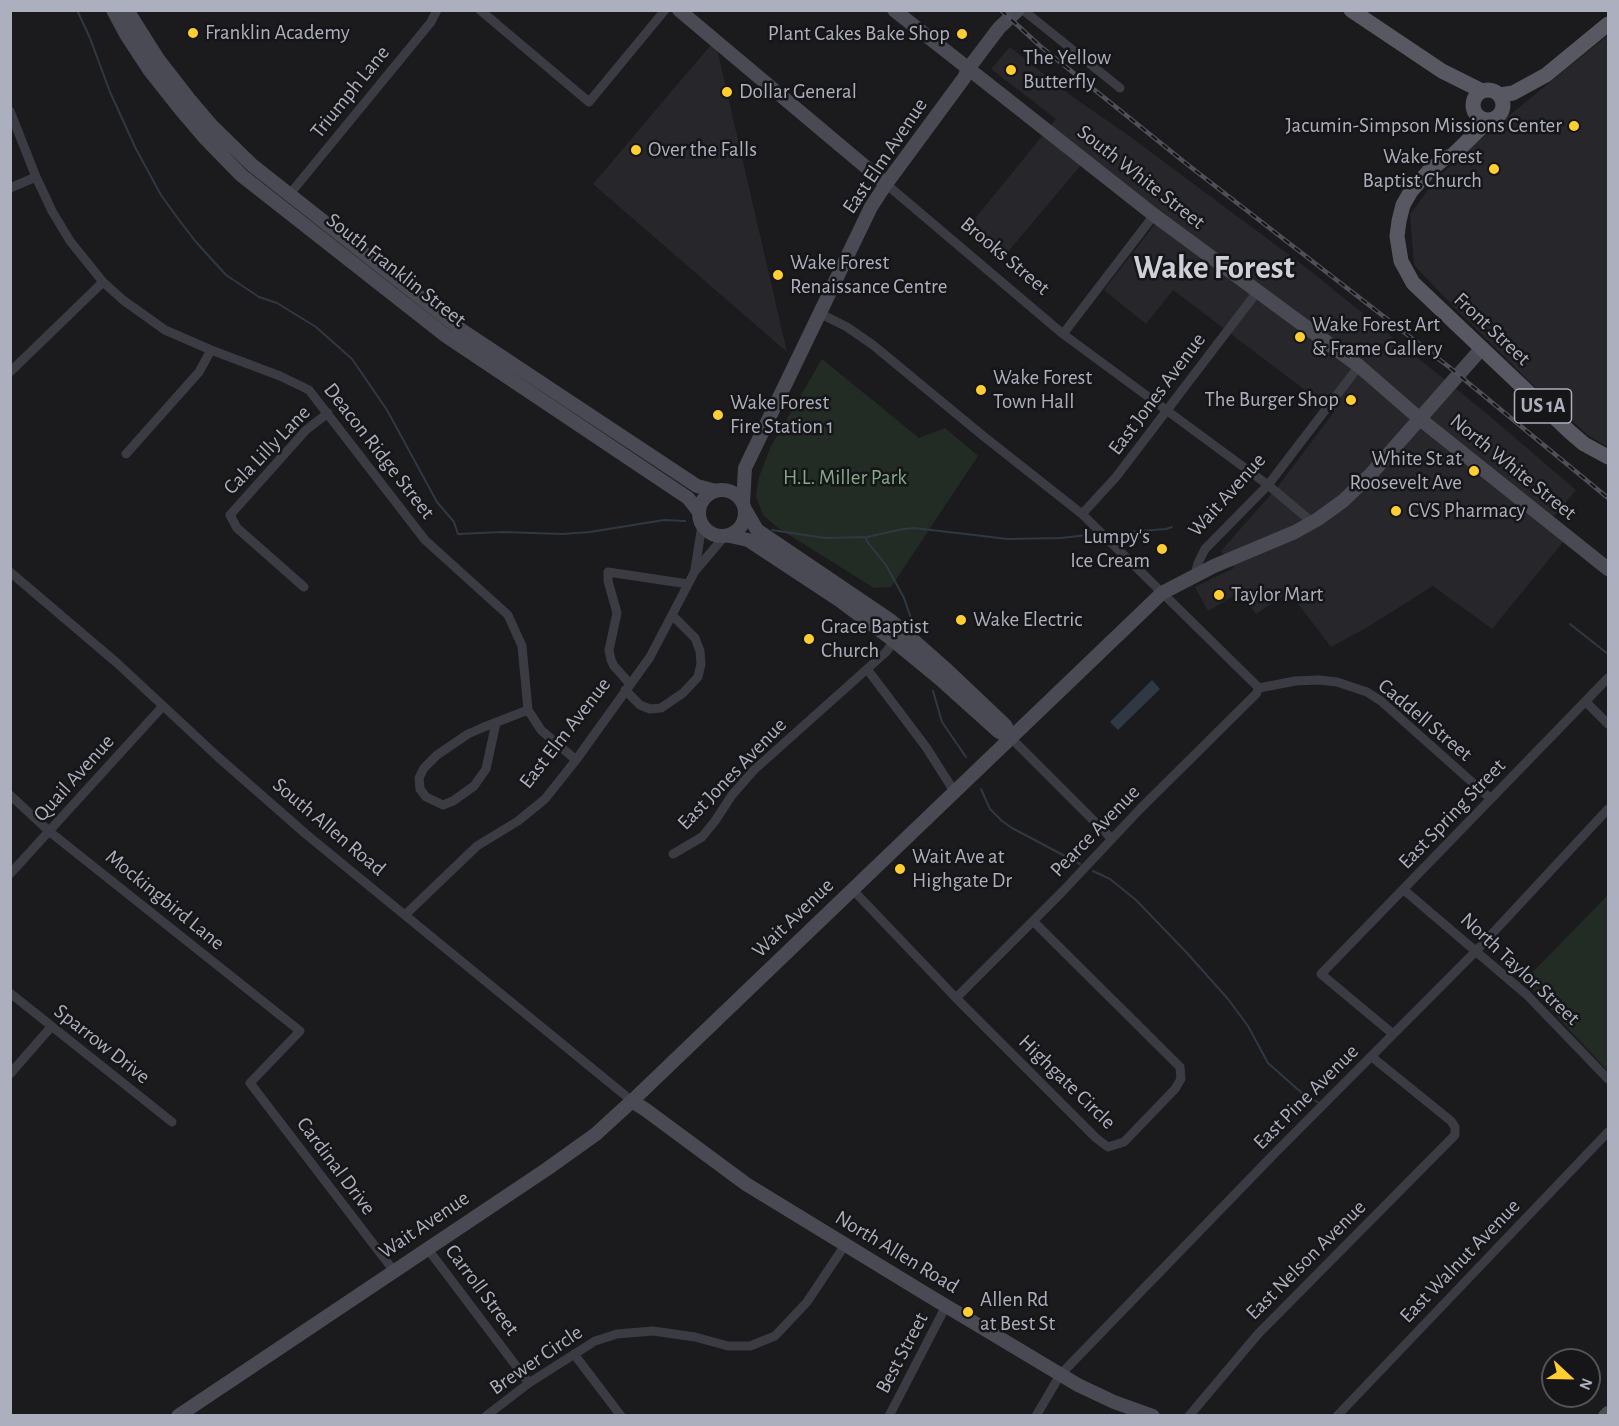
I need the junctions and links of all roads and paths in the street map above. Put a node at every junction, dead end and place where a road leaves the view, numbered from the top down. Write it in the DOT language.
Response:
graph roads {
  1 [pos="113,10"];
  2 [pos="127,10"];
  3 [pos="437,10"];
  4 [pos="480,10"];
  5 [pos="665,10"];
  6 [pos="679,10"];
  7 [pos="894,10"];
  8 [pos="1018,10"];
  9 [pos="1023,10"];
  10 [pos="1354,12"];
  11 [pos="1608,24"];
  12 [pos="968,69"];
  13 [pos="1120,88"];
  14 [pos="1502,102"];
  15 [pos="1480,107"];
  16 [pos="10,111"];
  17 [pos="36,177"];
  18 [pos="886,184"];
  19 [pos="10,188"];
  20 [pos="290,195"];
  21 [pos="1154,215"];
  22 [pos="103,282"];
  23 [pos="1257,292"];
  24 [pos="819,313"];
  25 [pos="1063,334"];
  26 [pos="1482,348"];
  27 [pos="211,350"];
  28 [pos="1359,366"];
  29 [pos="10,372"];
  30 [pos="1167,410"];
  31 [pos="328,412"];
  32 [pos="1420,419"];
  33 [pos="126,454"];
  34 [pos="1608,458"];
  35 [pos="745,468"];
  36 [pos="1268,484"];
  37 [pos="720,490"];
  38 [pos="745,507"];
  39 [pos="1082,514"];
  40 [pos="700,519"];
  41 [pos="1312,522"];
  42 [pos="727,536"];
  43 [pos="1608,569"];
  44 [pos="695,571"];
  45 [pos="10,572"];
  46 [pos="1195,575"];
  47 [pos="688,584"];
  48 [pos="304,587"];
  49 [pos="1162,593"];
  50 [pos="672,615"];
  51 [pos="894,641"];
  52 [pos="867,669"];
  53 [pos="1608,678"];
  54 [pos="628,687"];
  55 [pos="1259,688"];
  56 [pos="1586,702"];
  57 [pos="163,706"];
  58 [pos="528,710"];
  59 [pos="496,723"];
  60 [pos="1608,724"];
  61 [pos="1011,738"];
  62 [pos="576,760"];
  63 [pos="954,791"];
  64 [pos="10,795"];
  65 [pos="1491,799"];
  66 [pos="1608,809"];
  67 [pos="50,832"];
  68 [pos="1112,839"];
  69 [pos="673,854"];
  70 [pos="10,874"];
  71 [pos="853,890"];
  72 [pos="1404,890"];
  73 [pos="406,914"];
  74 [pos="1033,921"];
  75 [pos="1476,951"];
  76 [pos="10,993"];
  77 [pos="956,998"];
  78 [pos="51,1027"];
  79 [pos="1393,1034"];
  80 [pos="1372,1057"];
  81 [pos="10,1074"];
  82 [pos="1608,1079"];
  83 [pos="250,1083"];
  84 [pos="632,1101"];
  85 [pos="172,1122"];
  86 [pos="1608,1132"];
  87 [pos="845,1245"];
  88 [pos="427,1248"];
  89 [pos="394,1271"];
  90 [pos="946,1306"];
  91 [pos="574,1354"];
  92 [pos="1060,1375"];
  93 [pos="529,1383"];
  94 [pos="178,1416"];
  95 [pos="486,1416"];
  96 [pos="621,1416"];
  97 [pos="889,1416"];
  98 [pos="1036,1416"];
  99 [pos="1153,1416"];
  100 [pos="1189,1416"];
  101 [pos="1337,1416"];
  1 -- 40 [label="street, South Franklin Street"];
  2 -- 20 [label="street, South Franklin Street"];
  3 -- 20 [label="street, Triumph Lane"];
  4 -- 5 [label="street"];
  6 -- 18 [label="street, Brooks Street"];
  7 -- 12 [label="street, South White Street"];
  8 -- 12 [label="street, East Elm Avenue"];
  9 -- 13 [label="street"];
  10 -- 15 [label="main road"];
  11 -- 14 [label="main road"];
  12 -- 18 [label="street, East Elm Avenue"];
  12 -- 21 [label="street, South White Street"];
  14 -- 15 [label="main road, US 1A"];
  14 -- 15 [label="main road"];
  15 -- 26 [label="main road, Front Street / US 1A"];
  16 -- 17 [label="street, Deacon Ridge Street"];
  17 -- 19 [label="street"];
  17 -- 22 [label="street, Deacon Ridge Street"];
  18 -- 24 [label="street, East Elm Avenue"];
  18 -- 25 [label="street, Brooks Street"];
  20 -- 37 [label="street, South Franklin Street"];
  21 -- 23 [label="street, South White Street"];
  21 -- 25 [label="street"];
  22 -- 27 [label="street, Deacon Ridge Street"];
  22 -- 29 [label="street"];
  23 -- 28 [label="street, South White Street"];
  23 -- 30 [label="street, East Jones Avenue"];
  24 -- 35 [label="street, East Elm Avenue"];
  24 -- 39 [label="street"];
  25 -- 30 [label="street, Brooks Street"];
  26 -- 32 [label="street"];
  26 -- 34 [label="main road, Front Street / US 1A"];
  27 -- 31 [label="street, Deacon Ridge Street"];
  27 -- 33 [label="street"];
  28 -- 32 [label="street, South White Street"];
  28 -- 36 [label="street, Wait Avenue"];
  30 -- 36 [label="street, Brooks Street"];
  30 -- 39 [label="street, East Jones Avenue"];
  31 -- 48 [label="street, Cala Lilly Lane"];
  31 -- 58 [label="street, Deacon Ridge Street"];
  32 -- 41 [label="street"];
  32 -- 43 [label="street, North White Street"];
  35 -- 37 [label="street, East Elm Avenue"];
  35 -- 38 [label="street, East Elm Avenue"];
  36 -- 41 [label="street, Brooks Street"];
  36 -- 46 [label="street, Wait Avenue"];
  37 -- 38 [label="street"];
  37 -- 40 [label="street"];
  38 -- 42 [label="street"];
  38 -- 61 [label="street"];
  39 -- 49 [label="street"];
  40 -- 42 [label="street"];
  40 -- 44 [label="street, East Elm Avenue"];
  41 -- 46 [label="street"];
  42 -- 44 [label="street, East Elm Avenue"];
  42 -- 51 [label="street"];
  44 -- 47 [label="street, East Elm Avenue"];
  45 -- 57 [label="street, South Allen Road"];
  46 -- 49 [label="street, Wait Avenue"];
  47 -- 50 [label="street, East Elm Avenue"];
  47 -- 54 [label="street"];
  49 -- 55 [label="street"];
  49 -- 61 [label="street, Wait Avenue"];
  50 -- 54 [label="street, East Elm Avenue"];
  50 -- 54 [label="street"];
  51 -- 52 [label="street, East Jones Avenue"];
  51 -- 61 [label="street"];
  52 -- 63 [label="street"];
  52 -- 69 [label="street, East Jones Avenue"];
  53 -- 56 [label="street, East Spring Street"];
  54 -- 62 [label="street, East Elm Avenue"];
  55 -- 65 [label="street, Caddell Street"];
  55 -- 68 [label="street, Pearce Avenue"];
  56 -- 60 [label="street"];
  56 -- 65 [label="street, East Spring Street"];
  57 -- 67 [label="street, Quail Avenue"];
  57 -- 73 [label="street, South Allen Road"];
  58 -- 59 [label="street"];
  58 -- 62 [label="street"];
  59 -- 59 [label="street"];
  61 -- 63 [label="street, Wait Avenue"];
  61 -- 68 [label="street"];
  62 -- 73 [label="street, East Elm Avenue"];
  63 -- 71 [label="street, Wait Avenue"];
  64 -- 67 [label="street, Mockingbird Lane"];
  65 -- 72 [label="street, East Spring Street"];
  66 -- 75 [label="street, East Pine Avenue"];
  67 -- 70 [label="street, Quail Avenue"];
  67 -- 83 [label="street, Mockingbird Lane"];
  68 -- 74 [label="street, Pearce Avenue"];
  71 -- 77 [label="street, Highgate Circle"];
  71 -- 84 [label="street, Wait Avenue"];
  72 -- 75 [label="street, North Taylor Street"];
  72 -- 79 [label="street, East Spring Street"];
  73 -- 84 [label="street, South Allen Road"];
  74 -- 77 [label="street, Pearce Avenue"];
  74 -- 77 [label="street, Highgate Circle"];
  75 -- 79 [label="street, East Pine Avenue"];
  75 -- 82 [label="street, North Taylor Street"];
  76 -- 78 [label="street, Sparrow Drive"];
  78 -- 81 [label="street"];
  78 -- 85 [label="street, Sparrow Drive"];
  79 -- 80 [label="street, East Pine Avenue"];
  80 -- 92 [label="street, East Pine Avenue"];
  80 -- 100 [label="street, East Nelson Avenue"];
  83 -- 89 [label="street, Cardinal Drive"];
  84 -- 87 [label="street, North Allen Road"];
  84 -- 88 [label="street, Wait Avenue"];
  86 -- 101 [label="street, East Walnut Avenue"];
  87 -- 90 [label="street, North Allen Road"];
  87 -- 91 [label="street, Brewer Circle"];
  88 -- 89 [label="street, Wait Avenue"];
  88 -- 93 [label="street, Carroll Street"];
  89 -- 94 [label="street, Wait Avenue"];
  90 -- 92 [label="street, North Allen Road"];
  90 -- 97 [label="street, Best Street"];
  91 -- 93 [label="street, Brewer Circle"];
  91 -- 96 [label="street"];
  92 -- 98 [label="street, East Pine Avenue"];
  92 -- 99 [label="street, North Allen Road"];
  93 -- 95 [label="street, Brewer Circle"];
}
